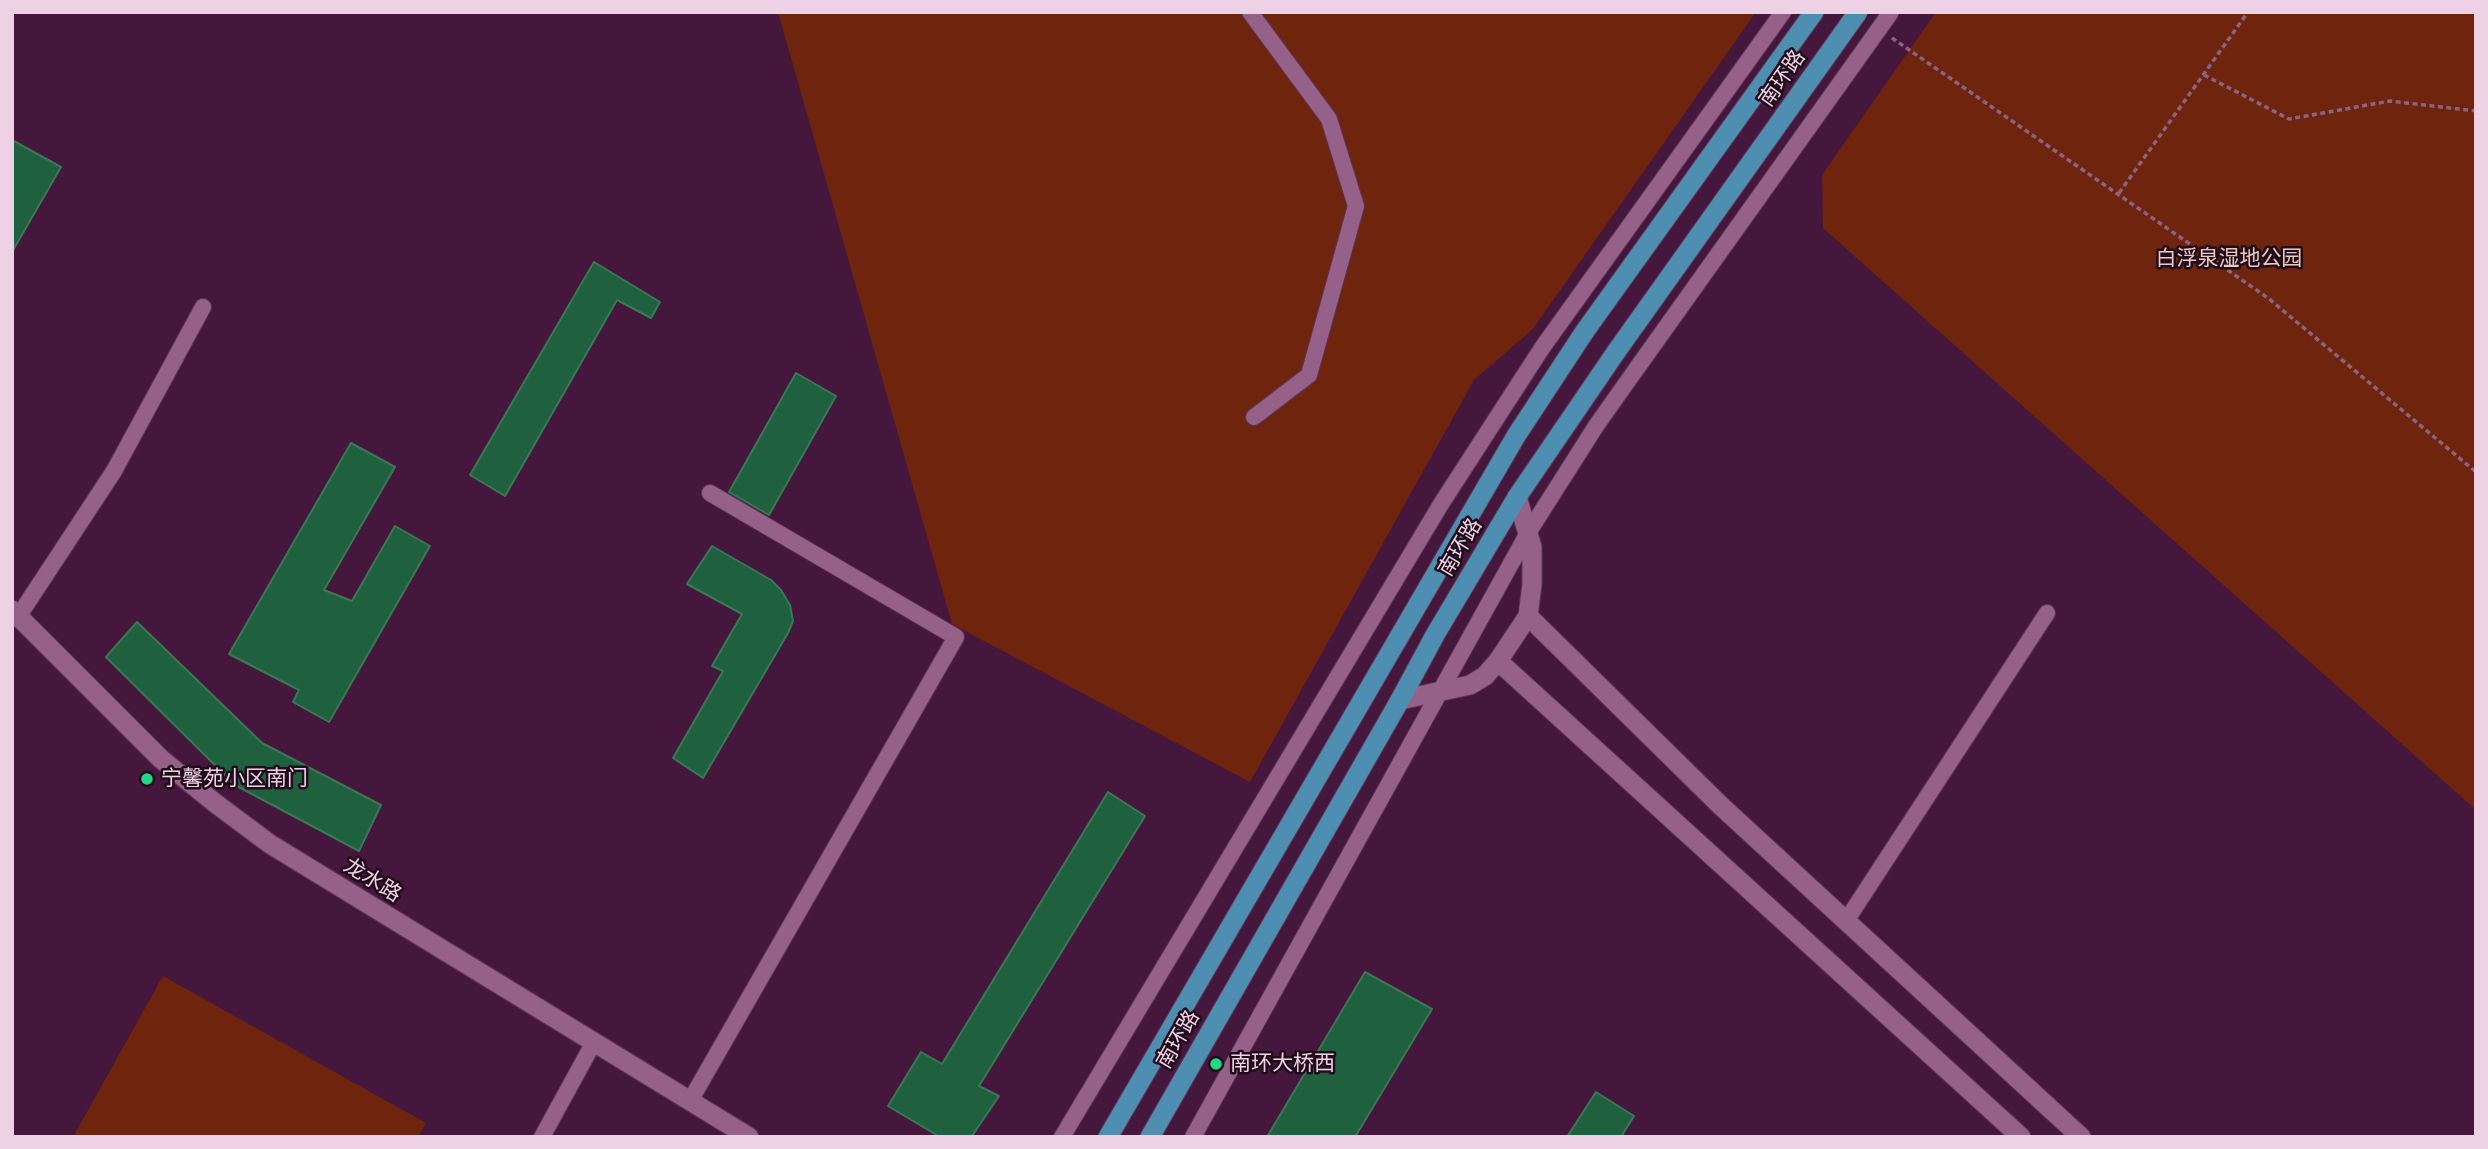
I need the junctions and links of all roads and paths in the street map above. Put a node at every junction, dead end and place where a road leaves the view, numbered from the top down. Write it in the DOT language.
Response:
graph roads {
  1 [pos="1250,12"];
  2 [pos="1783,12"];
  3 [pos="1814,12"];
  4 [pos="1858,12"];
  5 [pos="1891,12"];
  6 [pos="2248,12"];
  7 [pos="1887,35"];
  8 [pos="2204,75"];
  9 [pos="2476,111"];
  10 [pos="2119,193"];
  11 [pos="203,307"];
  12 [pos="1254,417"];
  13 [pos="2476,472"];
  14 [pos="710,494"];
  15 [pos="1517,497"];
  16 [pos="1528,533"];
  17 [pos="2047,613"];
  18 [pos="15,614"];
  19 [pos="1528,616"];
  20 [pos="1498,661"];
  21 [pos="1440,691"];
  22 [pos="1400,700"];
  23 [pos="1846,921"];
  24 [pos="594,1042"];
  25 [pos="690,1101"];
  26 [pos="542,1137"];
  27 [pos="748,1137"];
  28 [pos="1062,1137"];
  29 [pos="1108,1137"];
  30 [pos="1150,1137"];
  31 [pos="1194,1137"];
  32 [pos="2021,1137"];
  33 [pos="2081,1137"];
  1 -- 12 [label="street"];
  2 -- 28 [label="street"];
  3 -- 29 [label="main road, 南环路"];
  4 -- 15 [label="main road, 南环路, bridge"];
  5 -- 16 [label="street, bridge"];
  6 -- 8 [label="path"];
  7 -- 10 [label="path"];
  8 -- 9 [label="path"];
  8 -- 10 [label="path"];
  10 -- 13 [label="path"];
  11 -- 18 [label="street"];
  14 -- 25 [label="street"];
  15 -- 16 [label="main road"];
  15 -- 22 [label="main road, 南环路"];
  16 -- 19 [label="main road"];
  16 -- 21 [label="street"];
  17 -- 23 [label="street"];
  18 -- 24 [label="main road, 龙水路"];
  19 -- 20 [label="main road"];
  19 -- 23 [label="main road"];
  20 -- 21 [label="main road"];
  20 -- 32 [label="main road"];
  21 -- 22 [label="main road"];
  21 -- 31 [label="street"];
  22 -- 30 [label="main road, 南环路"];
  23 -- 33 [label="main road"];
  24 -- 25 [label="main road, 龙水路"];
  24 -- 26 [label="street"];
  25 -- 27 [label="main road, 龙水路"];
}
